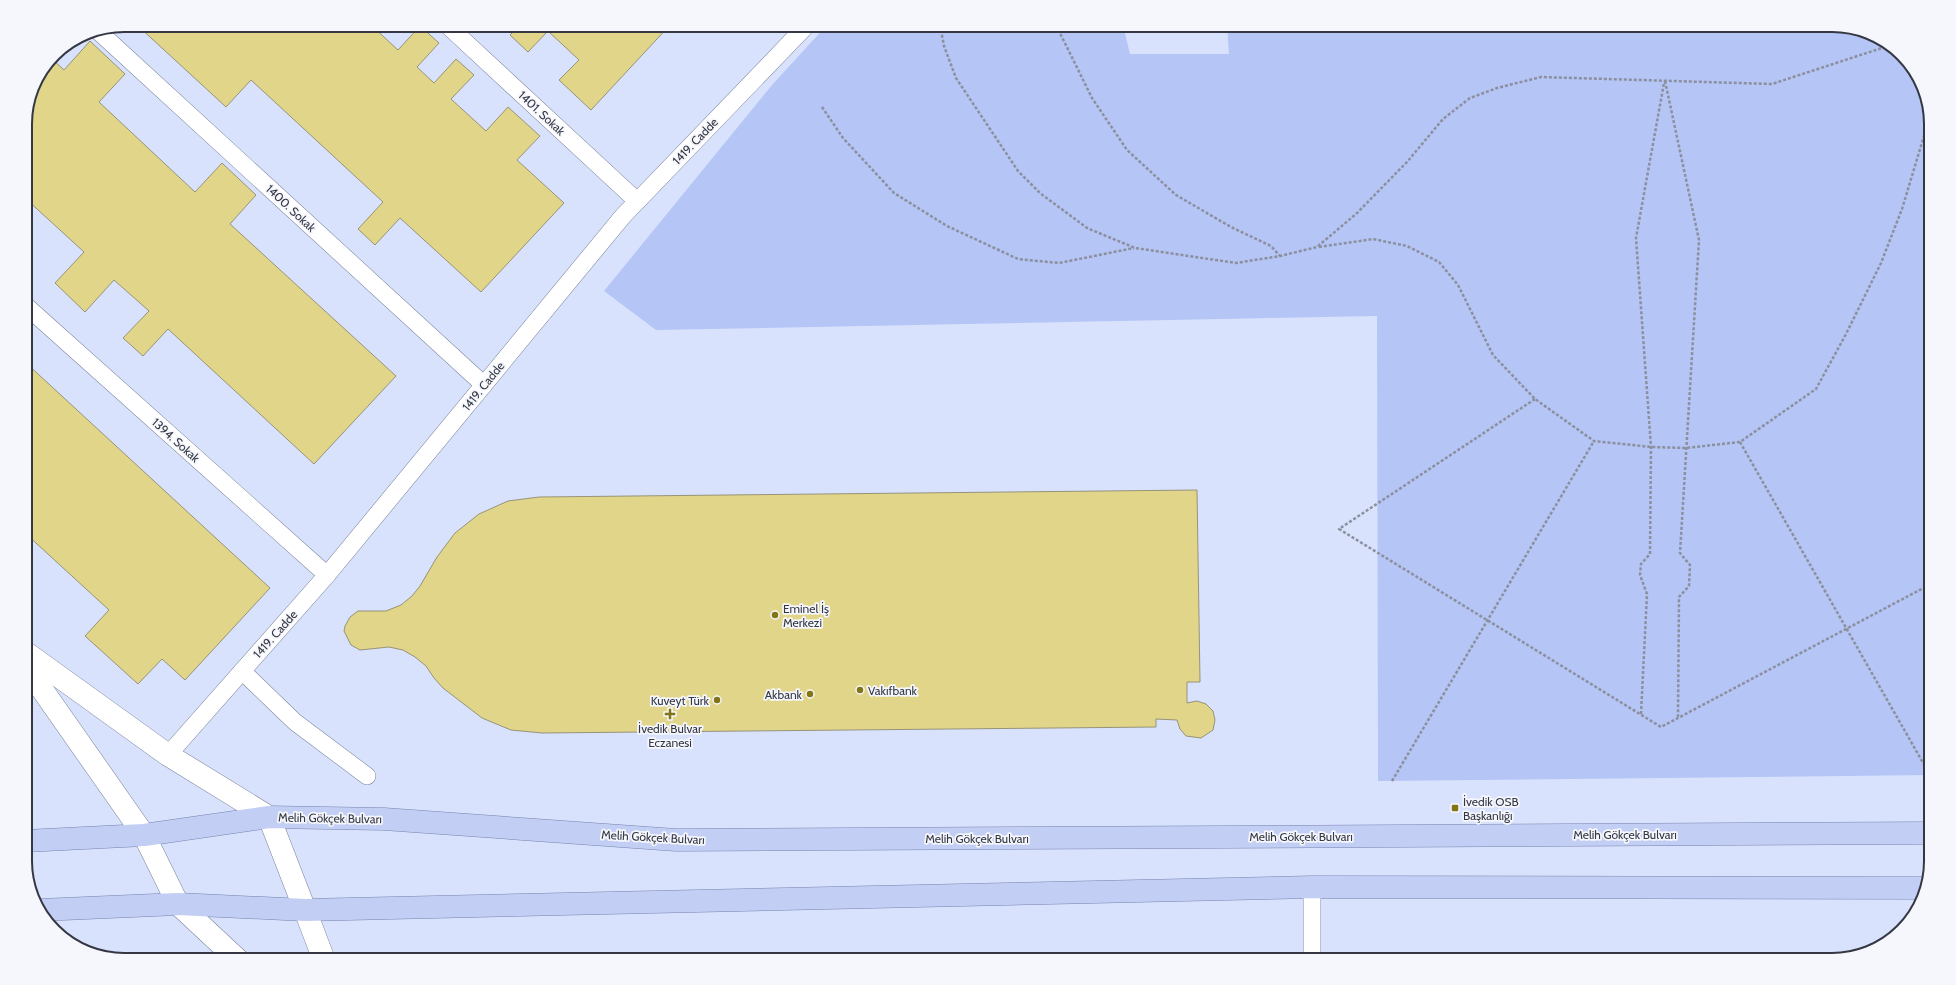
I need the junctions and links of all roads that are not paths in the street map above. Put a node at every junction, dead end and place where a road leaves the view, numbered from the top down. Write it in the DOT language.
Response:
graph roads {
  1 [pos="455,32"];
  2 [pos="800,32"];
  3 [pos="102,35"];
  4 [pos="637,201"];
  5 [pos="32,311"];
  6 [pos="484,385"];
  7 [pos="327,575"];
  8 [pos="32,657"];
  9 [pos="242,670"];
  10 [pos="32,675"];
  11 [pos="168,755"];
  12 [pos="367,776"];
  13 [pos="269,817"];
  14 [pos="1924,833"];
  15 [pos="144,835"];
  16 [pos="32,841"];
  17 [pos="1312,887"];
  18 [pos="1920,888"];
  19 [pos="178,904"];
  20 [pos="46,910"];
  21 [pos="304,910"];
  22 [pos="230,953"];
  23 [pos="321,953"];
  24 [pos="1312,953"];
  1 -- 4 [label="lane, 1401. Sokak"];
  2 -- 4 [label="lane, 1419. Cadde"];
  3 -- 6 [label="lane, 1400. Sokak"];
  4 -- 6 [label="lane, 1419. Cadde"];
  5 -- 7 [label="lane, 1394. Sokak"];
  6 -- 7 [label="lane, 1419. Cadde"];
  7 -- 9 [label="lane, 1419. Cadde"];
  8 -- 11 [label="main road"];
  9 -- 11 [label="lane, 1419. Cadde"];
  9 -- 12 [label="lane"];
  10 -- 15 [label="main road"];
  11 -- 13 [label="main road"];
  13 -- 14 [label="main road, Melih Gökçek Bulvarı"];
  13 -- 15 [label="main road, Melih Gökçek Bulvarı"];
  13 -- 21 [label="main road"];
  15 -- 16 [label="main road, Melih Gökçek Bulvarı"];
  15 -- 19 [label="main road"];
  17 -- 18 [label="main road"];
  17 -- 21 [label="main road"];
  17 -- 24 [label="lane"];
  19 -- 20 [label="main road"];
  19 -- 21 [label="main road"];
  19 -- 22 [label="main road"];
  21 -- 23 [label="main road"];
}
